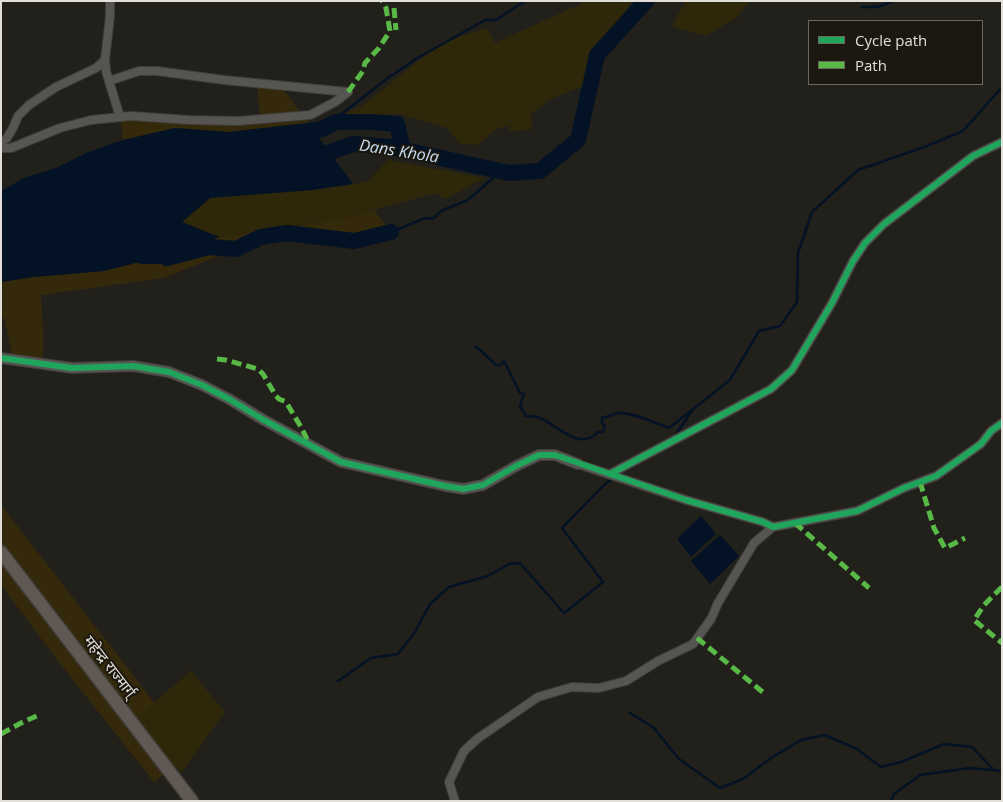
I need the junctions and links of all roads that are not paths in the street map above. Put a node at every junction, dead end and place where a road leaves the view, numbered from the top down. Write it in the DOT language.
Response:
graph roads {
  1 [pos="110,1"];
  2 [pos="105,60"];
  3 [pos="109,81"];
  4 [pos="120,117"];
  5 [pos="1002,142"];
  6 [pos="1,143"];
  7 [pos="1,148"];
  8 [pos="1,358"];
  9 [pos="1002,423"];
  10 [pos="578,464"];
  11 [pos="610,474"];
  12 [pos="773,527"];
  13 [pos="1,552"];
  14 [pos="192,801"];
  15 [pos="455,801"];
  1 -- 2 [label="street"];
  2 -- 3 [label="street"];
  2 -- 6 [label="street"];
  3 -- 4 [label="street"];
  3 -- 4 [label="street"];
  4 -- 7 [label="street"];
  5 -- 11 [label="street"];
  8 -- 10 [label="street"];
  9 -- 12 [label="street"];
  10 -- 11 [label="street"];
  11 -- 12 [label="street"];
  12 -- 15 [label="street"];
  13 -- 14 [label="highway, महेन्द्र राज्मार्ग्"];
}
